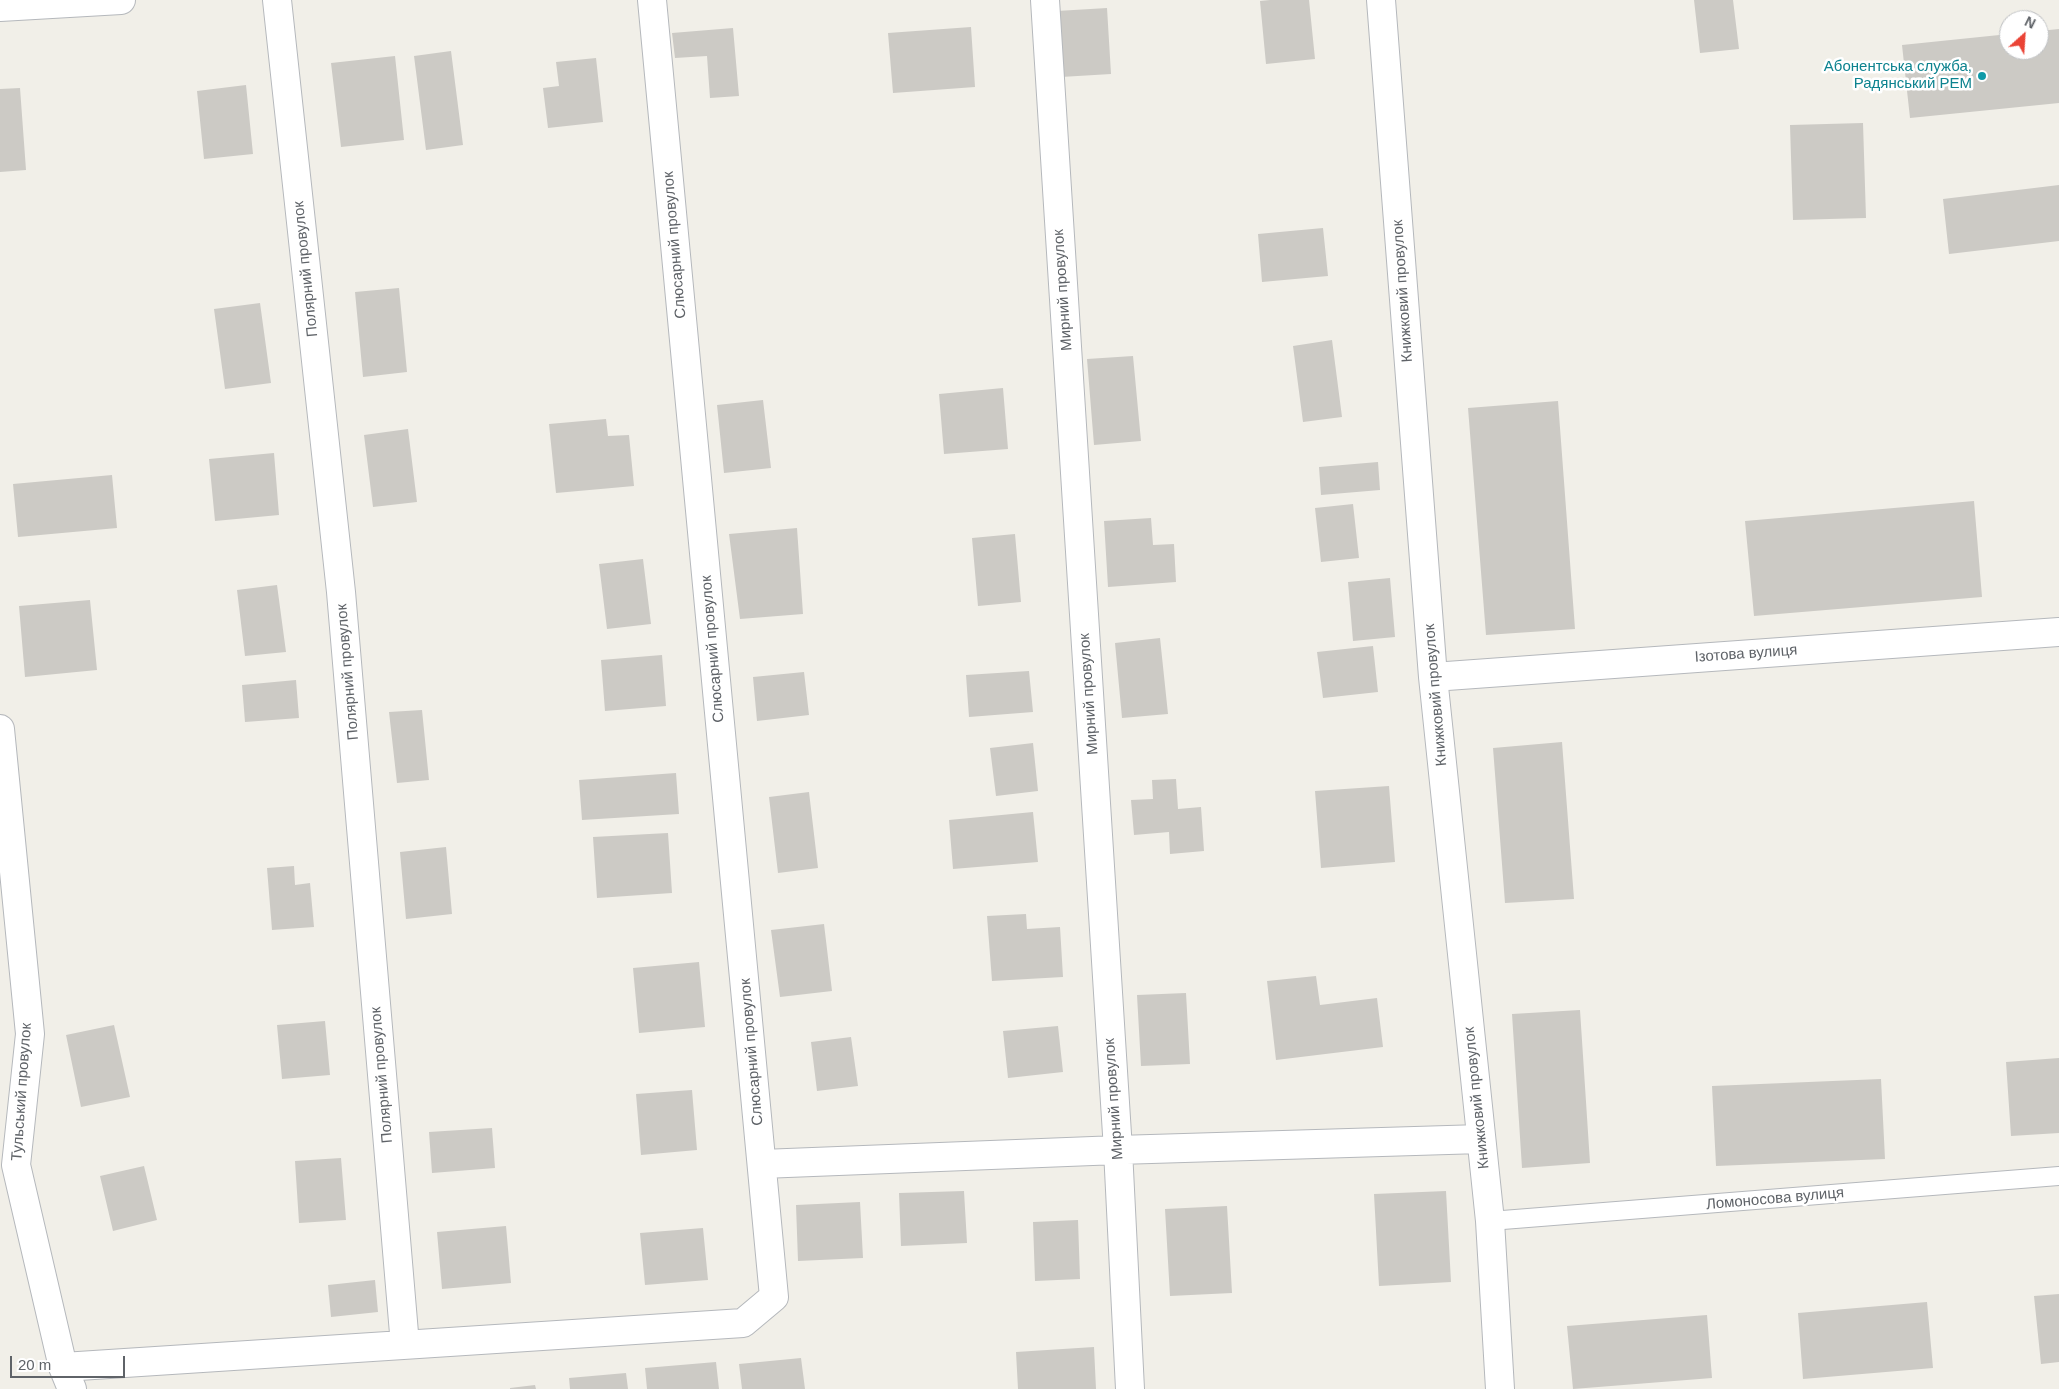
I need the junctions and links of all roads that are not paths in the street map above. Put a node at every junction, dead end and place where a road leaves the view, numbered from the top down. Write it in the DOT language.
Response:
graph roads {
  1 [pos="121,0"];
  2 [pos="277,0"];
  3 [pos="652,0"];
  4 [pos="1045,0"];
  5 [pos="1380,0"];
  6 [pos="0,7"];
  7 [pos="2059,632"];
  8 [pos="1433,677"];
  9 [pos="0,729"];
  10 [pos="1482,1140"];
  11 [pos="1118,1150"];
  12 [pos="8,1155"];
  13 [pos="762,1164"];
  14 [pos="2059,1176"];
  15 [pos="1490,1222"];
  16 [pos="405,1345"];
  17 [pos="68,1378"];
  18 [pos="1130,1389"];
  19 [pos="1500,1389"];
  1 -- 6 [label="street"];
  2 -- 16 [label="street, Полярний провулок"];
  3 -- 13 [label="street, Слюсарний провулок"];
  4 -- 11 [label="street, Мирний провулок"];
  5 -- 8 [label="street, Книжковий провулок"];
  7 -- 8 [label="street, Ізотова вулиця"];
  8 -- 10 [label="street, Книжковий провулок"];
  9 -- 12 [label="street, Тульський провулок"];
  10 -- 11 [label="street"];
  10 -- 15 [label="street, Книжковий провулок"];
  11 -- 13 [label="street"];
  11 -- 18 [label="street, Мирний провулок"];
  12 -- 17 [label="street, Тульський провулок"];
  13 -- 16 [label="street, Слюсарний провулок"];
  14 -- 15 [label="lane, Ломоносова вулиця"];
  15 -- 19 [label="street, Книжковий провулок"];
  16 -- 17 [label="street"];
}
